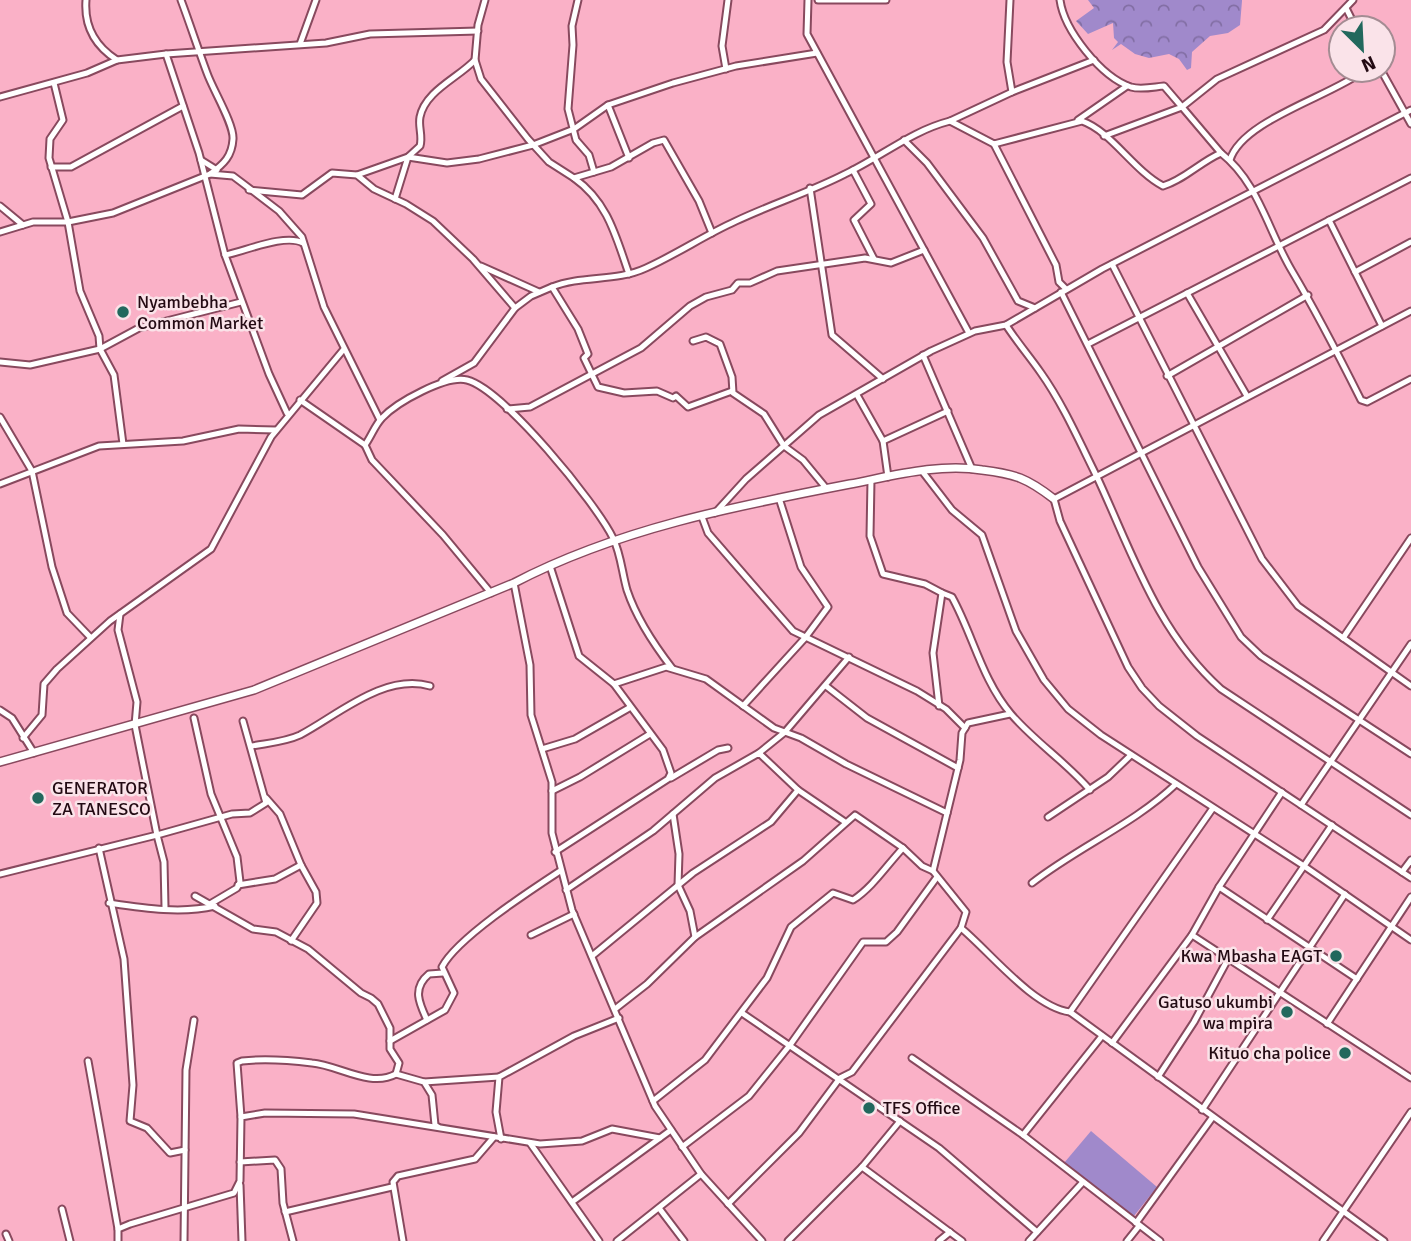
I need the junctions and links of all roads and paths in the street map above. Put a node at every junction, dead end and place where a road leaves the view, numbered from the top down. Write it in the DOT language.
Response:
graph roads {
  1 [pos="86,0"];
  2 [pos="181,0"];
  3 [pos="485,0"];
  4 [pos="578,0"];
  5 [pos="728,0"];
  6 [pos="808,0"];
  7 [pos="818,0"];
  8 [pos="886,0"];
  9 [pos="1010,0"];
  10 [pos="1060,0"];
  11 [pos="1353,0"];
  12 [pos="317,2"];
  13 [pos="1346,8"];
  14 [pos="1349,14"];
  15 [pos="478,30"];
  16 [pos="300,44"];
  17 [pos="200,53"];
  18 [pos="817,53"];
  19 [pos="166,54"];
  20 [pos="117,60"];
  21 [pos="475,60"];
  22 [pos="1094,60"];
  23 [pos="726,69"];
  24 [pos="54,83"];
  25 [pos="1340,84"];
  26 [pos="1390,84"];
  27 [pos="1128,86"];
  28 [pos="1012,92"];
  29 [pos="0,97"];
  30 [pos="608,105"];
  31 [pos="183,106"];
  32 [pos="1182,107"];
  33 [pos="1408,111"];
  34 [pos="950,121"];
  35 [pos="1076,122"];
  36 [pos="1411,124"];
  37 [pos="574,130"];
  38 [pos="1104,136"];
  39 [pos="904,140"];
  40 [pos="994,144"];
  41 [pos="533,145"];
  42 [pos="1221,153"];
  43 [pos="408,157"];
  44 [pos="629,158"];
  45 [pos="874,159"];
  46 [pos="201,160"];
  47 [pos="1230,160"];
  48 [pos="51,167"];
  49 [pos="216,170"];
  50 [pos="853,170"];
  51 [pos="594,172"];
  52 [pos="207,175"];
  53 [pos="357,175"];
  54 [pos="574,178"];
  55 [pos="1411,178"];
  56 [pos="810,188"];
  57 [pos="249,190"];
  58 [pos="1254,191"];
  59 [pos="395,199"];
  60 [pos="0,206"];
  61 [pos="1329,220"];
  62 [pos="68,222"];
  63 [pos="23,225"];
  64 [pos="0,232"];
  65 [pos="712,233"];
  66 [pos="1411,242"];
  67 [pos="303,243"];
  68 [pos="1279,245"];
  69 [pos="924,250"];
  70 [pos="225,255"];
  71 [pos="874,259"];
  72 [pos="822,264"];
  73 [pos="1112,264"];
  74 [pos="478,265"];
  75 [pos="1355,272"];
  76 [pos="629,274"];
  77 [pos="552,287"];
  78 [pos="1063,291"];
  79 [pos="539,292"];
  80 [pos="1187,293"];
  81 [pos="1308,295"];
  82 [pos="241,302"];
  83 [pos="1035,307"];
  84 [pos="515,308"];
  85 [pos="1411,311"];
  86 [pos="1141,317"];
  87 [pos="1006,325"];
  88 [pos="1382,326"];
  89 [pos="969,333"];
  90 [pos="693,341"];
  91 [pos="1088,344"];
  92 [pos="1218,345"];
  93 [pos="100,349"];
  94 [pos="344,349"];
  95 [pos="1336,350"];
  96 [pos="923,355"];
  97 [pos="0,362"];
  98 [pos="590,374"];
  99 [pos="1167,376"];
  100 [pos="883,379"];
  101 [pos="1411,379"];
  102 [pos="440,382"];
  103 [pos="732,391"];
  104 [pos="857,395"];
  105 [pos="1247,396"];
  106 [pos="300,400"];
  107 [pos="507,409"];
  108 [pos="948,411"];
  109 [pos="287,414"];
  110 [pos="0,417"];
  111 [pos="380,420"];
  112 [pos="1193,427"];
  113 [pos="276,430"];
  114 [pos="883,441"];
  115 [pos="123,444"];
  116 [pos="365,445"];
  117 [pos="784,446"];
  118 [pos="1143,453"];
  119 [pos="972,469"];
  120 [pos="32,471"];
  121 [pos="922,471"];
  122 [pos="888,477"];
  123 [pos="1096,477"];
  124 [pos="871,480"];
  125 [pos="0,484"];
  126 [pos="826,488"];
  127 [pos="779,498"];
  128 [pos="1054,499"];
  129 [pos="715,513"];
  130 [pos="702,517"];
  131 [pos="1411,538"];
  132 [pos="615,542"];
  133 [pos="550,566"];
  134 [pos="514,583"];
  135 [pos="491,593"];
  136 [pos="942,593"];
  137 [pos="120,614"];
  138 [pos="90,638"];
  139 [pos="805,638"];
  140 [pos="1343,638"];
  141 [pos="1411,644"];
  142 [pos="849,657"];
  143 [pos="672,668"];
  144 [pos="1391,673"];
  145 [pos="614,684"];
  146 [pos="430,686"];
  147 [pos="826,686"];
  148 [pos="1411,686"];
  149 [pos="743,706"];
  150 [pos="939,706"];
  151 [pos="629,708"];
  152 [pos="0,710"];
  153 [pos="1010,714"];
  154 [pos="194,718"];
  155 [pos="1359,719"];
  156 [pos="243,721"];
  157 [pos="135,725"];
  158 [pos="965,728"];
  159 [pos="785,732"];
  160 [pos="650,734"];
  161 [pos="23,738"];
  162 [pos="251,746"];
  163 [pos="542,748"];
  164 [pos="728,748"];
  165 [pos="34,753"];
  166 [pos="759,753"];
  167 [pos="1411,754"];
  168 [pos="1131,755"];
  169 [pos="1330,761"];
  170 [pos="0,762"];
  171 [pos="958,768"];
  172 [pos="668,779"];
  173 [pos="1176,784"];
  174 [pos="798,790"];
  175 [pos="1090,790"];
  176 [pos="552,791"];
  177 [pos="1282,792"];
  178 [pos="265,797"];
  179 [pos="1301,805"];
  180 [pos="1213,808"];
  181 [pos="947,813"];
  182 [pos="673,814"];
  183 [pos="1411,816"];
  184 [pos="1048,817"];
  185 [pos="219,818"];
  186 [pos="845,822"];
  187 [pos="1332,825"];
  188 [pos="1253,834"];
  189 [pos="157,835"];
  190 [pos="99,848"];
  191 [pos="903,848"];
  192 [pos="555,852"];
  193 [pos="1411,860"];
  194 [pos="301,865"];
  195 [pos="1304,866"];
  196 [pos="560,871"];
  197 [pos="1402,872"];
  198 [pos="0,874"];
  199 [pos="935,874"];
  200 [pos="1411,878"];
  201 [pos="1032,883"];
  202 [pos="238,885"];
  203 [pos="678,885"];
  204 [pos="1219,887"];
  205 [pos="566,890"];
  206 [pos="1345,894"];
  207 [pos="195,896"];
  208 [pos="1411,897"];
  209 [pos="109,903"];
  210 [pos="213,905"];
  211 [pos="165,907"];
  212 [pos="574,914"];
  213 [pos="1268,920"];
  214 [pos="1391,926"];
  215 [pos="961,928"];
  216 [pos="531,935"];
  217 [pos="1192,935"];
  218 [pos="695,937"];
  219 [pos="1411,940"];
  220 [pos="291,941"];
  221 [pos="1309,948"];
  222 [pos="592,956"];
  223 [pos="1228,959"];
  224 [pos="443,973"];
  225 [pos="1357,979"];
  226 [pos="1280,993"];
  227 [pos="615,1009"];
  228 [pos="1070,1012"];
  229 [pos="741,1013"];
  230 [pos="620,1018"];
  231 [pos="194,1020"];
  232 [pos="427,1020"];
  233 [pos="1327,1024"];
  234 [pos="1102,1036"];
  235 [pos="390,1041"];
  236 [pos="1112,1043"];
  237 [pos="790,1045"];
  238 [pos="912,1058"];
  239 [pos="88,1061"];
  240 [pos="396,1074"];
  241 [pos="499,1077"];
  242 [pos="1158,1077"];
  243 [pos="841,1078"];
  244 [pos="1411,1078"];
  245 [pos="424,1082"];
  246 [pos="653,1101"];
  247 [pos="1202,1110"];
  248 [pos="1411,1112"];
  249 [pos="241,1117"];
  250 [pos="1212,1118"];
  251 [pos="900,1121"];
  252 [pos="441,1129"];
  253 [pos="671,1130"];
  254 [pos="1023,1135"];
  255 [pos="497,1138"];
  256 [pos="660,1138"];
  257 [pos="530,1143"];
  258 [pos="682,1147"];
  259 [pos="185,1150"];
  260 [pos="240,1162"];
  261 [pos="862,1167"];
  262 [pos="702,1174"];
  263 [pos="240,1181"];
  264 [pos="1083,1182"];
  265 [pos="392,1187"];
  266 [pos="572,1202"];
  267 [pos="728,1204"];
  268 [pos="186,1206"];
  269 [pos="659,1208"];
  270 [pos="62,1209"];
  271 [pos="1344,1211"];
  272 [pos="285,1212"];
  273 [pos="1138,1224"];
  274 [pos="118,1229"];
  275 [pos="950,1232"];
  276 [pos="1037,1232"];
  277 [pos="6,1234"];
  278 [pos="9,1241"];
  279 [pos="70,1241"];
  280 [pos="118,1241"];
  281 [pos="184,1241"];
  282 [pos="242,1241"];
  283 [pos="293,1241"];
  284 [pos="403,1241"];
  285 [pos="599,1241"];
  286 [pos="617,1241"];
  287 [pos="684,1241"];
  288 [pos="762,1241"];
  289 [pos="788,1241"];
  290 [pos="939,1241"];
  291 [pos="962,1241"];
  292 [pos="1029,1241"];
  293 [pos="1127,1241"];
  294 [pos="1160,1241"];
  295 [pos="1323,1241"];
  296 [pos="1384,1241"];
  1 -- 20 [label="street"];
  2 -- 17 [label="street"];
  3 -- 15 [label="street"];
  4 -- 37 [label="street"];
  5 -- 23 [label="street"];
  6 -- 18 [label="street"];
  7 -- 8 [label="street"];
  9 -- 28 [label="street"];
  10 -- 22 [label="street"];
  11 -- 13 [label="street"];
  12 -- 16 [label="street"];
  13 -- 14 [label="street"];
  13 -- 32 [label="street"];
  15 -- 16 [label="street"];
  15 -- 21 [label="street"];
  16 -- 17 [label="street"];
  17 -- 19 [label="street"];
  17 -- 49 [label="street"];
  18 -- 23 [label="street"];
  18 -- 45 [label="street"];
  19 -- 20 [label="street"];
  19 -- 31 [label="street"];
  20 -- 24 [label="street"];
  21 -- 41 [label="street"];
  21 -- 43 [label="street"];
  22 -- 27 [label="street"];
  22 -- 28 [label="street"];
  23 -- 30 [label="street"];
  24 -- 29 [label="street"];
  24 -- 48 [label="street"];
  25 -- 47 [label="street"];
  26 -- 33 [label="street"];
  27 -- 32 [label="street"];
  27 -- 35 [label="street"];
  28 -- 34 [label="street"];
  30 -- 37 [label="street"];
  30 -- 44 [label="street"];
  31 -- 46 [label="street"];
  31 -- 48 [label="street"];
  32 -- 38 [label="street"];
  32 -- 42 [label="street"];
  33 -- 36 [label="street"];
  33 -- 58 [label="street"];
  34 -- 39 [label="street"];
  34 -- 40 [label="street"];
  35 -- 38 [label="street"];
  35 -- 40 [label="street"];
  37 -- 41 [label="street"];
  37 -- 51 [label="street"];
  38 -- 42 [label="street"];
  39 -- 45 [label="street"];
  39 -- 83 [label="street"];
  40 -- 78 [label="street"];
  41 -- 43 [label="street"];
  41 -- 54 [label="street"];
  42 -- 47 [label="street"];
  43 -- 53 [label="street"];
  43 -- 59 [label="street"];
  44 -- 51 [label="street"];
  44 -- 65 [label="street"];
  45 -- 50 [label="street"];
  45 -- 69 [label="street"];
  46 -- 49 [label="street"];
  46 -- 52 [label="street"];
  47 -- 58 [label="street"];
  48 -- 62 [label="street"];
  49 -- 52 [label="street"];
  50 -- 56 [label="street"];
  50 -- 71 [label="street"];
  51 -- 54 [label="street"];
  52 -- 57 [label="street"];
  52 -- 62 [label="street"];
  52 -- 70 [label="street"];
  53 -- 57 [label="street"];
  53 -- 59 [label="street"];
  54 -- 76 [label="street"];
  55 -- 61 [label="street"];
  56 -- 65 [label="street"];
  56 -- 72 [label="street"];
  57 -- 67 [label="street"];
  58 -- 68 [label="street"];
  58 -- 73 [label="street"];
  59 -- 74 [label="street"];
  60 -- 63 [label="street"];
  61 -- 68 [label="street"];
  61 -- 75 [label="street"];
  62 -- 63 [label="street"];
  62 -- 93 [label="street"];
  63 -- 64 [label="street"];
  65 -- 76 [label="street"];
  66 -- 75 [label="street"];
  67 -- 70 [label="street"];
  67 -- 94 [label="street"];
  68 -- 80 [label="street"];
  68 -- 81 [label="street"];
  69 -- 71 [label="street"];
  69 -- 89 [label="street"];
  70 -- 82 [label="street"];
  71 -- 72 [label="street"];
  72 -- 98 [label="street"];
  72 -- 100 [label="street"];
  73 -- 78 [label="street"];
  73 -- 86 [label="street"];
  74 -- 79 [label="street"];
  74 -- 84 [label="street"];
  75 -- 88 [label="street"];
  76 -- 77 [label="street"];
  77 -- 79 [label="street"];
  77 -- 98 [label="street"];
  78 -- 83 [label="street"];
  78 -- 91 [label="street"];
  79 -- 84 [label="street"];
  80 -- 86 [label="street"];
  80 -- 92 [label="street"];
  81 -- 92 [label="street"];
  81 -- 95 [label="street"];
  82 -- 93 [label="street"];
  82 -- 109 [label="street"];
  83 -- 87 [label="street"];
  84 -- 102 [label="street"];
  85 -- 88 [label="street"];
  86 -- 91 [label="street"];
  86 -- 99 [label="street"];
  87 -- 89 [label="street"];
  87 -- 123 [label="street"];
  88 -- 95 [label="street"];
  89 -- 96 [label="street"];
  90 -- 103 [label="street"];
  91 -- 118 [label="street"];
  92 -- 99 [label="street"];
  92 -- 105 [label="street"];
  93 -- 97 [label="street"];
  93 -- 115 [label="street"];
  94 -- 106 [label="street"];
  94 -- 111 [label="street"];
  95 -- 101 [label="street"];
  95 -- 105 [label="street"];
  96 -- 100 [label="street"];
  96 -- 108 [label="street"];
  98 -- 103 [label="street"];
  98 -- 107 [label="street"];
  99 -- 112 [label="street"];
  100 -- 104 [label="street"];
  102 -- 107 [label="street"];
  102 -- 111 [label="street"];
  103 -- 117 [label="street"];
  104 -- 114 [label="street"];
  104 -- 117 [label="street"];
  105 -- 112 [label="street"];
  106 -- 109 [label="street"];
  106 -- 116 [label="street"];
  107 -- 132 [label="street"];
  108 -- 114 [label="street"];
  108 -- 119 [label="street"];
  109 -- 113 [label="street"];
  110 -- 120 [label="street"];
  111 -- 116 [label="street"];
  112 -- 118 [label="street"];
  112 -- 140 [label="street"];
  113 -- 115 [label="street"];
  113 -- 137 [label="street"];
  114 -- 122 [label="street"];
  115 -- 120 [label="street"];
  116 -- 135 [label="street"];
  117 -- 126 [label="street"];
  117 -- 129 [label="street"];
  118 -- 123 [label="street"];
  118 -- 155 [label="street"];
  119 -- 121 [label="street"];
  119 -- 128 [label="street"];
  120 -- 125 [label="street"];
  120 -- 138 [label="street"];
  121 -- 122 [label="street"];
  121 -- 168 [label="street"];
  122 -- 124 [label="street"];
  123 -- 128 [label="street"];
  123 -- 169 [label="street"];
  124 -- 126 [label="street"];
  124 -- 136 [label="street"];
  126 -- 127 [label="street"];
  127 -- 129 [label="street"];
  127 -- 139 [label="street"];
  128 -- 177 [label="street"];
  129 -- 130 [label="street"];
  130 -- 132 [label="street"];
  130 -- 139 [label="street"];
  131 -- 140 [label="street"];
  132 -- 133 [label="street"];
  132 -- 143 [label="street"];
  133 -- 134 [label="street"];
  133 -- 145 [label="street"];
  134 -- 135 [label="street"];
  134 -- 163 [label="street"];
  135 -- 157 [label="street"];
  136 -- 150 [label="street"];
  136 -- 153 [label="street"];
  137 -- 138 [label="street"];
  137 -- 157 [label="street"];
  138 -- 161 [label="street"];
  139 -- 142 [label="street"];
  139 -- 149 [label="street"];
  140 -- 144 [label="street"];
  141 -- 144 [label="street"];
  142 -- 147 [label="street"];
  142 -- 150 [label="street"];
  143 -- 145 [label="street"];
  143 -- 149 [label="street"];
  144 -- 148 [label="street"];
  144 -- 155 [label="street"];
  145 -- 151 [label="street"];
  146 -- 162 [label="street"];
  147 -- 159 [label="street"];
  147 -- 171 [label="street"];
  149 -- 159 [label="street"];
  150 -- 158 [label="street"];
  151 -- 160 [label="street"];
  151 -- 163 [label="street"];
  152 -- 161 [label="street"];
  153 -- 158 [label="street"];
  153 -- 175 [label="street"];
  154 -- 185 [label="street"];
  155 -- 167 [label="street"];
  155 -- 169 [label="street"];
  156 -- 162 [label="street"];
  157 -- 165 [label="street"];
  157 -- 189 [label="street"];
  158 -- 171 [label="street"];
  159 -- 166 [label="street"];
  159 -- 181 [label="street"];
  160 -- 172 [label="street"];
  160 -- 176 [label="street"];
  161 -- 165 [label="street"];
  162 -- 178 [label="street"];
  163 -- 176 [label="street"];
  164 -- 172 [label="street"];
  165 -- 170 [label="street"];
  166 -- 174 [label="street"];
  166 -- 182 [label="street"];
  168 -- 173 [label="street"];
  168 -- 175 [label="street"];
  169 -- 179 [label="street"];
  169 -- 183 [label="street"];
  171 -- 181 [label="street"];
  172 -- 192 [label="street"];
  173 -- 180 [label="street"];
  173 -- 201 [label="street"];
  174 -- 186 [label="street"];
  174 -- 203 [label="street"];
  175 -- 184 [label="street"];
  176 -- 192 [label="street"];
  177 -- 179 [label="street"];
  177 -- 188 [label="street"];
  178 -- 185 [label="street"];
  178 -- 194 [label="street"];
  179 -- 187 [label="street"];
  180 -- 188 [label="street"];
  180 -- 228 [label="street"];
  181 -- 199 [label="street"];
  182 -- 203 [label="street"];
  182 -- 205 [label="street"];
  185 -- 189 [label="street"];
  185 -- 202 [label="street"];
  186 -- 191 [label="street"];
  186 -- 218 [label="street"];
  187 -- 195 [label="street"];
  187 -- 197 [label="street"];
  188 -- 195 [label="street"];
  188 -- 204 [label="street"];
  189 -- 190 [label="street"];
  189 -- 211 [label="street"];
  190 -- 198 [label="street"];
  190 -- 209 [label="street"];
  191 -- 199 [label="street"];
  191 -- 229 [label="street"];
  192 -- 196 [label="street"];
  193 -- 197 [label="street"];
  194 -- 202 [label="street"];
  194 -- 220 [label="street"];
  195 -- 206 [label="street"];
  195 -- 213 [label="street"];
  196 -- 205 [label="street"];
  196 -- 224 [label="street"];
  197 -- 200 [label="street"];
  199 -- 215 [label="street"];
  199 -- 237 [label="street"];
  202 -- 210 [label="street"];
  203 -- 218 [label="street"];
  203 -- 222 [label="street"];
  204 -- 213 [label="street"];
  204 -- 217 [label="street"];
  205 -- 212 [label="street"];
  206 -- 214 [label="street"];
  206 -- 221 [label="street"];
  207 -- 210 [label="street"];
  208 -- 214 [label="street"];
  209 -- 211 [label="street"];
  209 -- 259 [label="street"];
  210 -- 211 [label="street"];
  210 -- 220 [label="street"];
  212 -- 216 [label="street"];
  212 -- 222 [label="street"];
  213 -- 221 [label="street"];
  214 -- 219 [label="street"];
  214 -- 225 [label="street"];
  215 -- 228 [label="street"];
  215 -- 243 [label="street"];
  217 -- 223 [label="street"];
  217 -- 236 [label="street"];
  218 -- 227 [label="street"];
  220 -- 235 [label="street"];
  221 -- 225 [label="street"];
  221 -- 226 [label="street"];
  222 -- 227 [label="street"];
  223 -- 226 [label="street"];
  223 -- 242 [label="street"];
  224 -- 232 [label="street"];
  224 -- 232 [label="street"];
  225 -- 233 [label="street"];
  226 -- 233 [label="street"];
  226 -- 247 [label="street"];
  227 -- 230 [label="street"];
  228 -- 234 [label="street"];
  229 -- 237 [label="street"];
  229 -- 246 [label="street"];
  230 -- 241 [label="street"];
  230 -- 246 [label="street"];
  231 -- 259 [label="street"];
  232 -- 235 [label="street"];
  233 -- 244 [label="street"];
  234 -- 236 [label="street"];
  234 -- 254 [label="street"];
  235 -- 240 [label="street"];
  236 -- 242 [label="street"];
  237 -- 243 [label="street"];
  237 -- 258 [label="street"];
  238 -- 254 [label="street"];
  239 -- 274 [label="street"];
  240 -- 245 [label="street"];
  240 -- 249 [label="street"];
  241 -- 245 [label="street"];
  241 -- 255 [label="street"];
  242 -- 247 [label="street"];
  243 -- 251 [label="street"];
  243 -- 267 [label="street"];
  245 -- 252 [label="street"];
  246 -- 253 [label="street"];
  247 -- 250 [label="street"];
  248 -- 271 [label="street"];
  249 -- 252 [label="street"];
  249 -- 260 [label="street"];
  250 -- 271 [label="street"];
  250 -- 273 [label="street"];
  251 -- 261 [label="street"];
  251 -- 276 [label="street"];
  252 -- 255 [label="street"];
  253 -- 256 [label="street"];
  253 -- 258 [label="street"];
  254 -- 264 [label="street"];
  255 -- 257 [label="street"];
  255 -- 265 [label="street"];
  256 -- 257 [label="street"];
  256 -- 266 [label="street"];
  257 -- 266 [label="street"];
  258 -- 262 [label="street"];
  259 -- 268 [label="street"];
  260 -- 263 [label="street"];
  260 -- 272 [label="street"];
  261 -- 275 [label="street"];
  261 -- 289 [label="street"];
  262 -- 267 [label="street"];
  262 -- 269 [label="street"];
  263 -- 268 [label="street"];
  263 -- 282 [label="street"];
  264 -- 273 [label="street"];
  264 -- 276 [label="street"];
  265 -- 272 [label="street"];
  265 -- 284 [label="street"];
  266 -- 285 [label="street"];
  267 -- 288 [label="street"];
  268 -- 274 [label="street"];
  268 -- 281 [label="street"];
  269 -- 286 [label="street"];
  269 -- 287 [label="street"];
  270 -- 279 [label="street"];
  271 -- 295 [label="street"];
  271 -- 296 [label="street"];
  272 -- 283 [label="street"];
  273 -- 293 [label="street"];
  273 -- 294 [label="street"];
  274 -- 280 [label="street"];
  275 -- 290 [label="street"];
  275 -- 291 [label="street"];
  276 -- 292 [label="street"];
  277 -- 278 [label="street"];
}
